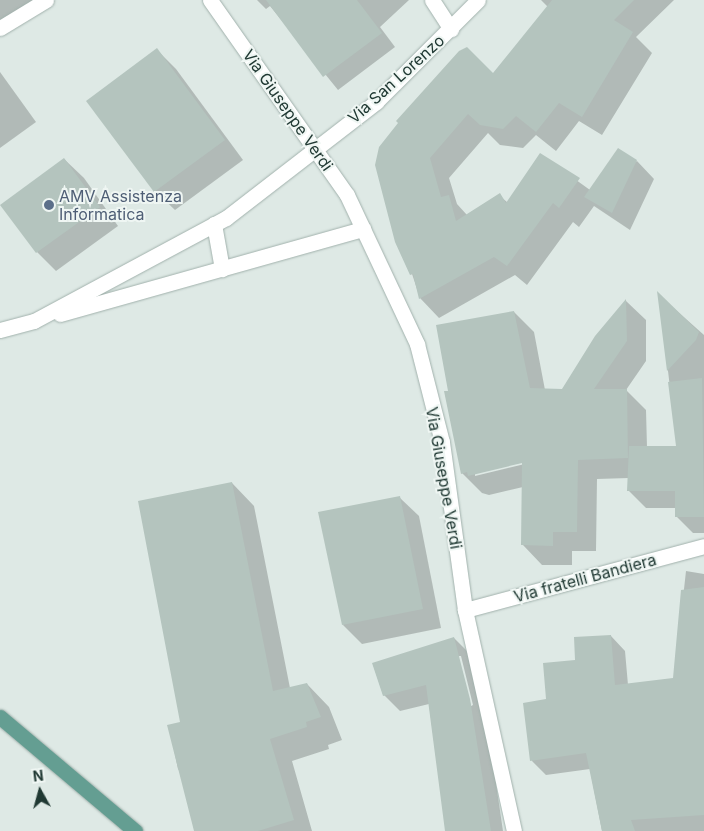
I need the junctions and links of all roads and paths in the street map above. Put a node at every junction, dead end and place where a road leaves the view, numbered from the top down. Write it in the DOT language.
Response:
graph roads {
  1 [pos="46,0"];
  2 [pos="210,0"];
  3 [pos="432,0"];
  4 [pos="478,0"];
  5 [pos="0,28"];
  6 [pos="451,29"];
  7 [pos="315,149"];
  8 [pos="214,224"];
  9 [pos="363,229"];
  10 [pos="222,269"];
  11 [pos="34,321"];
  12 [pos="0,330"];
  13 [pos="704,546"];
  14 [pos="465,610"];
  15 [pos="0,717"];
  16 [pos="136,831"];
  17 [pos="514,831"];
  1 -- 5 [label="street"];
  2 -- 7 [label="street, Via Giuseppe Verdi"];
  3 -- 6 [label="street"];
  4 -- 6 [label="street, Via San Lorenzo"];
  6 -- 7 [label="street, Via San Lorenzo"];
  7 -- 8 [label="street, Via San Lorenzo"];
  7 -- 9 [label="street, Via Giuseppe Verdi"];
  8 -- 10 [label="street"];
  8 -- 11 [label="street, Via San Lorenzo"];
  9 -- 10 [label="street, Via San Lorenzo"];
  9 -- 14 [label="street, Via Giuseppe Verdi"];
  10 -- 11 [label="street, Via San Lorenzo"];
  11 -- 12 [label="street, Via San Lorenzo"];
  13 -- 14 [label="street, Via fratelli Bandiera"];
  14 -- 17 [label="street, Via Giuseppe Verdi"];
  15 -- 16 [label="main road"];
}
